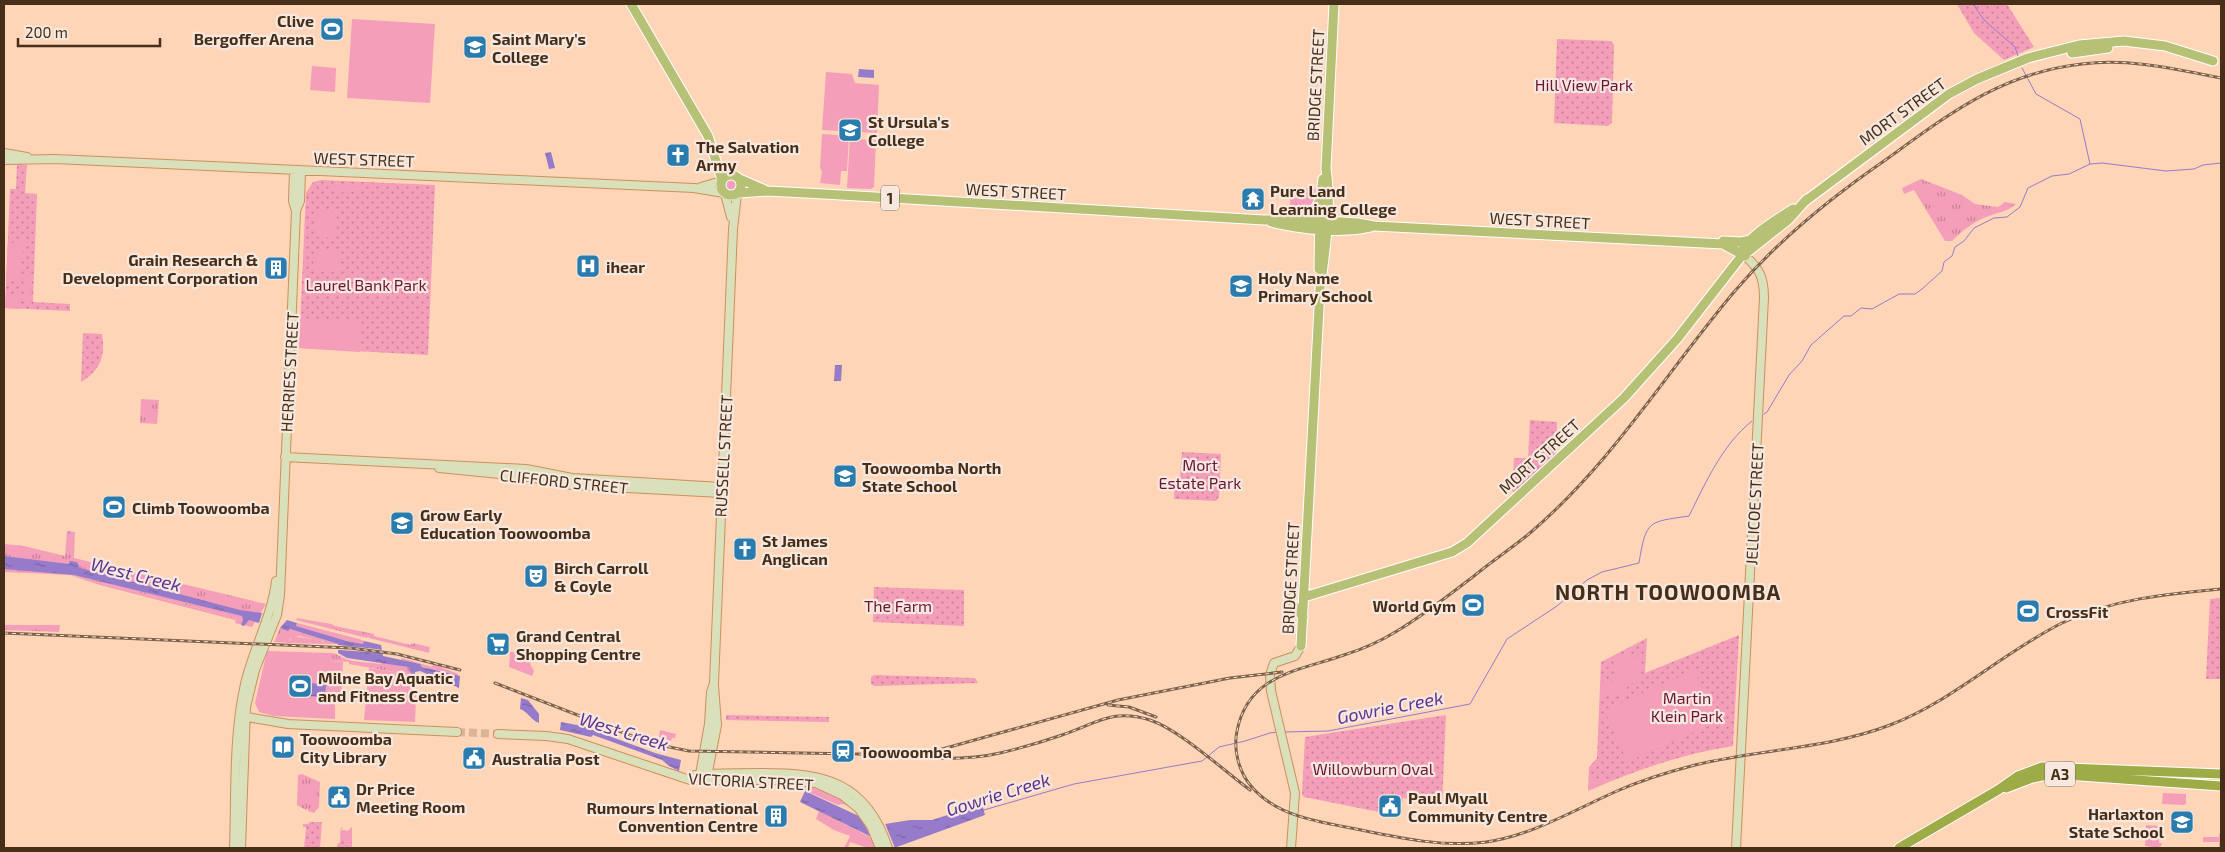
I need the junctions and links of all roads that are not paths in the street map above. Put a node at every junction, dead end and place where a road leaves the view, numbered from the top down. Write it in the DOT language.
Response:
graph roads {
  1 [pos="631,4"];
  2 [pos="1334,4"];
  3 [pos="2217,62"];
  4 [pos="4,152"];
  5 [pos="34,158"];
  6 [pos="4,160"];
  7 [pos="1326,169"];
  8 [pos="298,172"];
  9 [pos="724,179"];
  10 [pos="740,179"];
  11 [pos="1328,182"];
  12 [pos="694,188"];
  13 [pos="767,191"];
  14 [pos="724,193"];
  15 [pos="738,193"];
  16 [pos="1807,200"];
  17 [pos="1320,201"];
  18 [pos="1284,218"];
  19 [pos="1264,220"];
  20 [pos="1344,222"];
  21 [pos="1322,225"];
  22 [pos="1374,226"];
  23 [pos="733,229"];
  24 [pos="1751,240"];
  25 [pos="1709,243"];
  26 [pos="1742,255"];
  27 [pos="285,457"];
  28 [pos="407,464"];
  29 [pos="560,479"];
  30 [pos="721,490"];
  31 [pos="1304,597"];
  32 [pos="1288,598"];
  33 [pos="1303,617"];
  34 [pos="1301,646"];
  35 [pos="243,716"];
  36 [pos="457,732"];
  37 [pos="498,734"];
  38 [pos="2221,774"];
  39 [pos="703,777"];
  40 [pos="2221,786"];
  41 [pos="1998,790"];
  42 [pos="234,848"];
  43 [pos="241,848"];
  44 [pos="880,848"];
  45 [pos="888,848"];
  46 [pos="1291,848"];
  47 [pos="1736,848"];
  48 [pos="1899,848"];
  1 -- 9 [label="main road"];
  2 -- 7 [label="main road, BRIDGE STREET"];
  3 -- 16 [label="main road, MORT STREET"];
  4 -- 5 [label="main road, WEST STREET"];
  5 -- 6 [label="main road, WEST STREET"];
  5 -- 8 [label="main road, WEST STREET"];
  7 -- 11 [label="main road, BRIDGE STREET"];
  7 -- 17 [label="main road, BRIDGE STREET"];
  8 -- 12 [label="main road, WEST STREET / 1"];
  8 -- 27 [label="main road, HERRIES STREET"];
  9 -- 10 [label="main road, 1"];
  9 -- 12 [label="main road, WEST STREET / 1"];
  9 -- 14 [label="main road"];
  10 -- 13 [label="main road, WEST STREET / 1"];
  10 -- 15 [label="main road"];
  11 -- 20 [label="main road"];
  11 -- 21 [label="main road, BRIDGE STREET"];
  12 -- 14 [label="main road, WEST STREET / 1"];
  13 -- 15 [label="main road, WEST STREET / 1"];
  13 -- 19 [label="main road, WEST STREET / 1"];
  14 -- 15 [label="main road, 1"];
  14 -- 23 [label="main road, RUSSELL STREET"];
  15 -- 23 [label="main road, RUSSELL STREET"];
  16 -- 24 [label="main road, MORT STREET"];
  16 -- 26 [label="main road, MORT STREET"];
  17 -- 18 [label="main road"];
  17 -- 21 [label="main road, BRIDGE STREET"];
  18 -- 19 [label="main road, WEST STREET"];
  18 -- 21 [label="main road, WEST STREET"];
  19 -- 21 [label="main road, WEST STREET"];
  20 -- 21 [label="main road, WEST STREET"];
  20 -- 22 [label="main road, WEST STREET"];
  21 -- 22 [label="main road, WEST STREET"];
  21 -- 31 [label="main road, BRIDGE STREET"];
  22 -- 25 [label="main road, WEST STREET"];
  23 -- 30 [label="main road, RUSSELL STREET"];
  24 -- 25 [label="main road"];
  24 -- 26 [label="main road, MORT STREET"];
  25 -- 26 [label="main road, WEST STREET"];
  26 -- 31 [label="main road, MORT STREET"];
  26 -- 47 [label="main road, JELLICOE STREET"];
  27 -- 28 [label="main road, CLIFFORD STREET"];
  27 -- 35 [label="main road, HERRIES STREET"];
  28 -- 29 [label="main road, CLIFFORD STREET"];
  28 -- 29 [label="main road, CLIFFORD STREET"];
  29 -- 30 [label="main road, CLIFFORD STREET"];
  30 -- 39 [label="main road, RUSSELL STREET"];
  31 -- 33 [label="main road, BRIDGE STREET"];
  32 -- 33 [label="main road"];
  33 -- 34 [label="main road, BRIDGE STREET"];
  34 -- 46 [label="main road, BRIDGE STREET"];
  35 -- 36 [label="main road"];
  35 -- 42 [label="main road, HERRIES STREET"];
  35 -- 43 [label="main road, HERRIES STREET"];
  37 -- 39 [label="main road, VICTORIA STREET"];
  38 -- 41 [label="highway, A3"];
  39 -- 44 [label="main road, VICTORIA STREET"];
  39 -- 45 [label="main road, VICTORIA STREET"];
  40 -- 41 [label="highway, A3"];
  41 -- 48 [label="highway, A3"];
}
